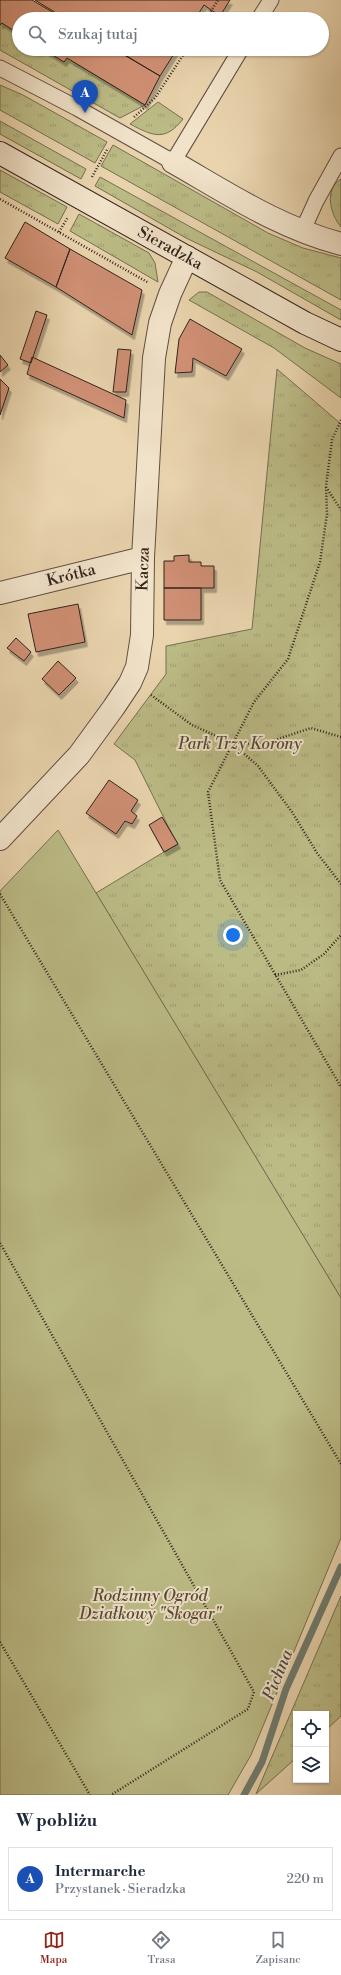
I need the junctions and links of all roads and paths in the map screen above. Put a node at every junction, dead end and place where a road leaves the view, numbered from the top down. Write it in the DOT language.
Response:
graph roads {
  1 [pos="218,0"];
  2 [pos="271,0"];
  3 [pos="210,12"];
  4 [pos="263,12"];
  5 [pos="237,56"];
  6 [pos="0,68"];
  7 [pos="0,153"];
  8 [pos="341,156"];
  9 [pos="173,162"];
  10 [pos="0,199"];
  11 [pos="302,232"];
  12 [pos="341,244"];
  13 [pos="188,257"];
  14 [pos="170,294"];
  15 [pos="341,340"];
  16 [pos="341,420"];
  17 [pos="326,486"];
  18 [pos="341,510"];
  19 [pos="143,558"];
  20 [pos="0,593"];
  21 [pos="151,695"];
  22 [pos="341,737"];
  23 [pos="232,743"];
  24 [pos="0,839"];
  25 [pos="341,884"];
  26 [pos="0,894"];
  27 [pos="341,935"];
  28 [pos="275,975"];
  29 [pos="341,1088"];
  30 [pos="0,1243"];
  31 [pos="341,1464"];
  32 [pos="0,1642"];
  33 [pos="90,1795"];
  34 [pos="111,1795"];
  1 -- 3 [label="path"];
  2 -- 4 [label="lane"];
  5 -- 9 [label="lane"];
  6 -- 9 [label="lane"];
  7 -- 13 [label="street, Sieradzka"];
  8 -- 11 [label="lane"];
  9 -- 11 [label="street"];
  10 -- 14 [label="path"];
  11 -- 12 [label="street"];
  13 -- 14 [label="street, Kacza"];
  13 -- 15 [label="street, Sieradzka"];
  14 -- 19 [label="street, Kacza"];
  16 -- 17 [label="path"];
  17 -- 18 [label="path"];
  17 -- 23 [label="path"];
  19 -- 20 [label="street, Krótka"];
  19 -- 24 [label="street, Kacza"];
  21 -- 23 [label="path"];
  22 -- 23 [label="path"];
  23 -- 25 [label="path"];
  23 -- 28 [label="path"];
  26 -- 31 [label="path"];
  27 -- 28 [label="path"];
  28 -- 29 [label="path"];
  30 -- 34 [label="path"];
  32 -- 33 [label="path"];
}
